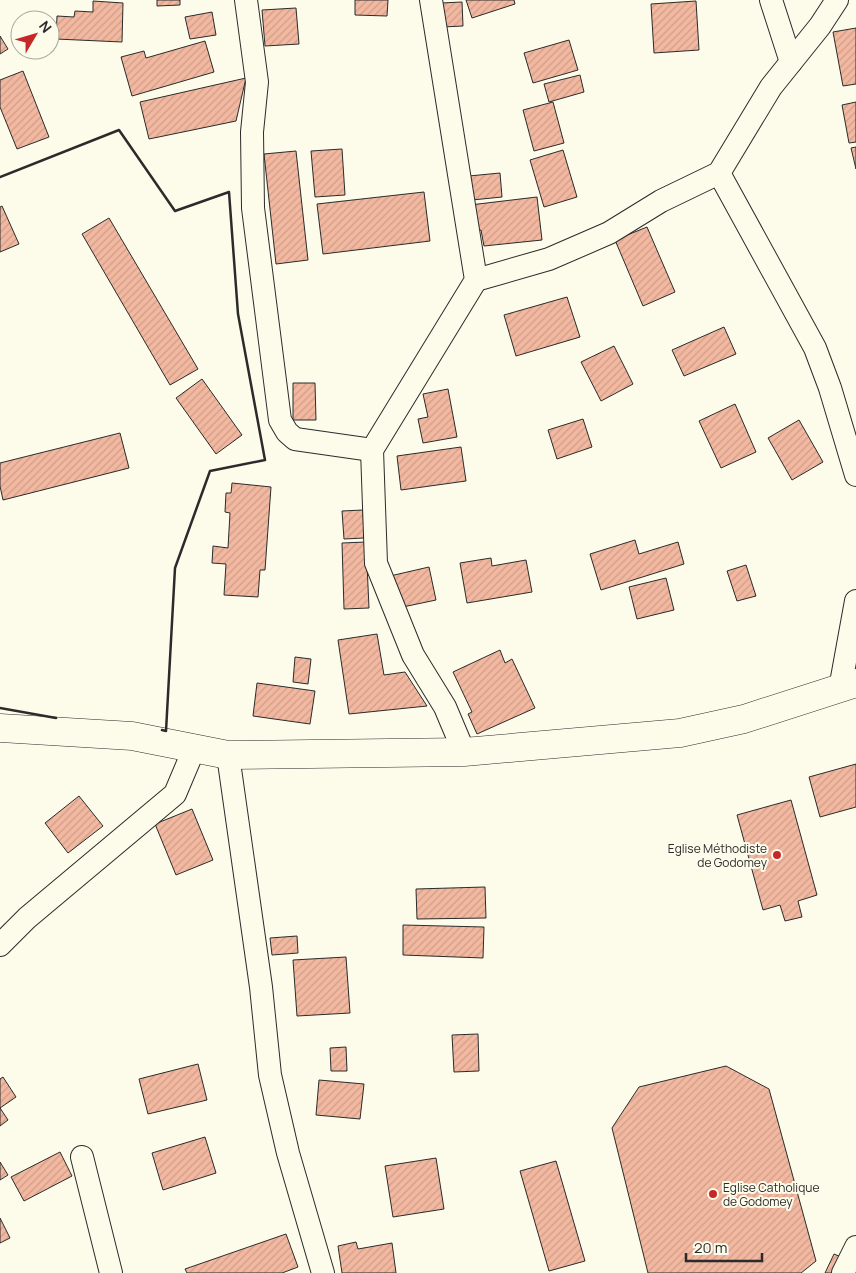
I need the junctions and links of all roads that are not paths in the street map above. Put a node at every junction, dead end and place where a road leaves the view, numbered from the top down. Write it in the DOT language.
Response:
graph roads {
  1 [pos="246,0"];
  2 [pos="431,0"];
  3 [pos="771,0"];
  4 [pos="836,0"];
  5 [pos="791,62"];
  6 [pos="719,173"];
  7 [pos="476,280"];
  8 [pos="372,450"];
  9 [pos="856,475"];
  10 [pos="856,601"];
  11 [pos="848,686"];
  12 [pos="0,728"];
  13 [pos="194,748"];
  14 [pos="464,752"];
  15 [pos="228,755"];
  16 [pos="0,945"];
  17 [pos="82,1157"];
  18 [pos="856,1247"];
  19 [pos="111,1273"];
  20 [pos="323,1273"];
  21 [pos="843,1273"];
  1 -- 8 [label="street"];
  2 -- 7 [label="street"];
  3 -- 5 [label="street"];
  4 -- 5 [label="street"];
  5 -- 6 [label="street"];
  6 -- 7 [label="street"];
  6 -- 9 [label="street"];
  7 -- 8 [label="street"];
  8 -- 14 [label="street"];
  10 -- 11 [label="street"];
  11 -- 14 [label="street"];
  12 -- 13 [label="street"];
  13 -- 15 [label="street"];
  13 -- 16 [label="street"];
  14 -- 15 [label="street"];
  15 -- 20 [label="street"];
  17 -- 19 [label="street"];
  18 -- 21 [label="street"];
}
